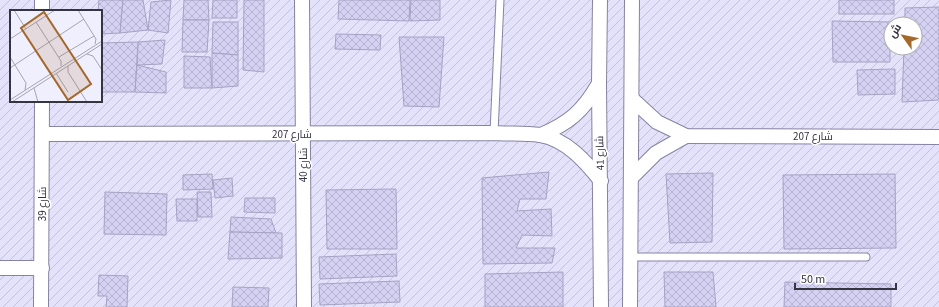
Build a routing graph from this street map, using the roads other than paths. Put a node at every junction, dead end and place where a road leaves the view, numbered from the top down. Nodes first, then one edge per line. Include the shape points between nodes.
1 (302, 0) edge
2 (500, 0) edge
3 (600, 0) edge
4 (632, 0) edge
5 (599, 84) junction
6 (632, 99) junction
7 (42, 102) edge
8 (494, 133) junction
9 (42, 134) junction
10 (303, 134) junction
11 (541, 135) junction
12 (686, 136) junction
13 (939, 137) edge
14 (631, 178) junction
15 (601, 181) junction
16 (630, 257) junction
17 (866, 257) dead end
18 (0, 268) edge
19 (42, 268) junction
20 (41, 307) edge
21 (304, 307) edge
22 (601, 307) edge
23 (630, 307) edge

1 - 10 street, شارع 40
2 - 8 lane
3 - 5 street, شارع 41
4 - 6 street
5 - 11 street, شارع 207 via 589,102 576,116 560,127
5 - 15 street, شارع 41
6 - 12 street, شارع 207 via 657,122
6 - 14 street
7 - 9 street, شارع 39
8 - 10 street, شارع 207
8 - 11 street, شارع 207
9 - 10 street, شارع 207
9 - 19 street, شارع 39
10 - 21 street, شارع 40
11 - 15 street, شارع 207 via 559,142 574,152
12 - 13 street, شارع 207
12 - 14 street, شارع 207 via 656,153
14 - 16 street
15 - 22 street, شارع 41
16 - 17 lane
16 - 23 street
18 - 19 street
19 - 20 street, شارع 39

